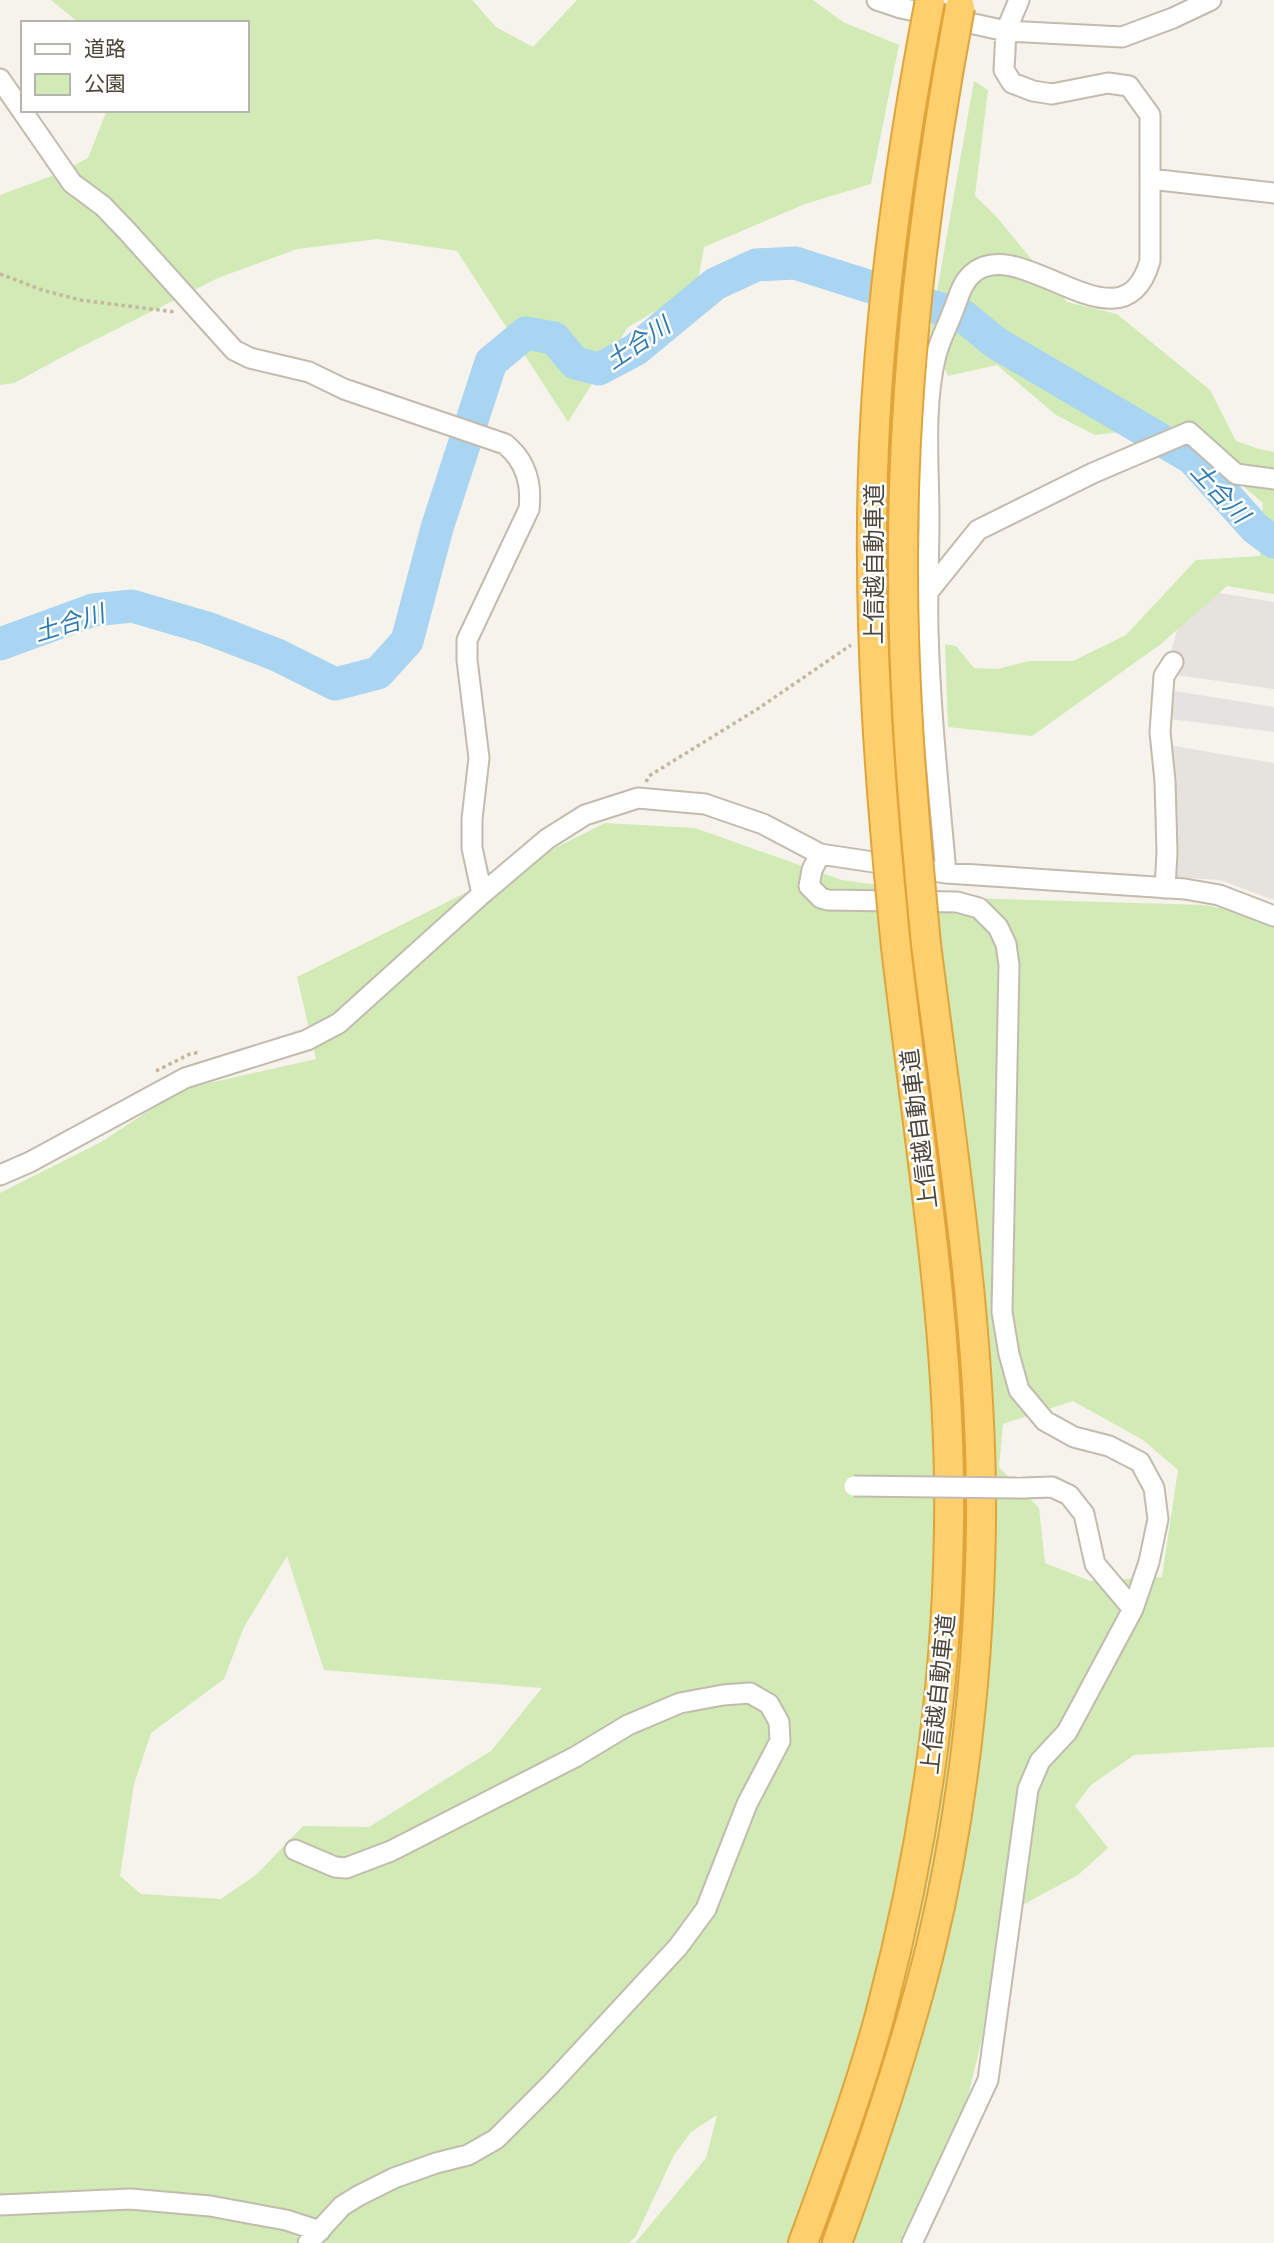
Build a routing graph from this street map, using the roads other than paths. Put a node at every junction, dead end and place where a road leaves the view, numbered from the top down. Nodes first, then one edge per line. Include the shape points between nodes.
1 (877, 0) edge
2 (930, 0) edge
3 (1019, 0) edge
4 (1211, 0) edge
5 (961, 4) edge
6 (1006, 31) junction
7 (0, 79) edge
8 (21, 109) edge
9 (23, 112) edge
10 (1150, 179) junction
11 (1274, 192) edge
12 (1274, 479) edge
13 (928, 593) junction
14 (1172, 662) dead end
15 (820, 854) junction
16 (946, 873) junction
17 (1165, 888) junction
18 (482, 894) junction
19 (1274, 916) edge
20 (0, 1175) edge
21 (854, 1486) dead end
22 (1133, 1609) junction
23 (295, 1850) dead end
24 (0, 2205) edge
25 (314, 2237) edge
26 (803, 2243) edge
27 (837, 2243) edge
28 (912, 2243) edge

1 - 6 street
2 - 26 highway, 上信越自動車道, bridge via 895,208 879,366 872,568 884,825 943,1355 949,1525 946,1614 917,1857 880,2013
3 - 6 street
4 - 6 street via 1122,37
5 - 27 highway, 上信越自動車道, bridge via 919,263 909,379 902,569 909,751 926,944 974,1353 979,1604 962,1778 931,1945 887,2102
6 - 10 street via 1003,70 1012,83 1052,94 1108,83 1129,86 1150,114
7 - 8 street
9 - 18 street via 72,183 111,214 234,350 309,372 505,444 526,468 529,509 467,640 479,758 472,848
10 - 11 street
10 - 13 street via 1150,261 1147,274 1133,291 1115,300 1010,266 990,264 963,282 936,353 930,395
12 - 13 street via 1236,474 1189,432 978,530
13 - 16 street
14 - 17 street via 1164,676 1160,732
15 - 16 street
15 - 18 street via 763,824 705,804 638,797 585,815 547,839
15 - 22 street via 809,886 821,898 957,902 979,908 998,927 1006,944 1002,1312 1009,1354 1019,1390 1045,1421 1140,1462 1154,1488 1158,1519
16 - 17 street
17 - 19 street via 1219,895
18 - 20 street via 339,1023 307,1041 185,1078
21 - 22 street, bridge via 1052,1488 1069,1495 1084,1514 1095,1564
22 - 28 street via 1067,1732 1040,1761 1028,1789 988,2080
23 - 25 street via 346,1868 391,1851 628,1725 680,1703 750,1693 769,1704 779,1722 780,1741 747,1804 706,1909 678,1947 496,2138 468,2155 436,2162 358,2196 342,2206
24 - 25 street via 130,2199 210,2206 286,2220

